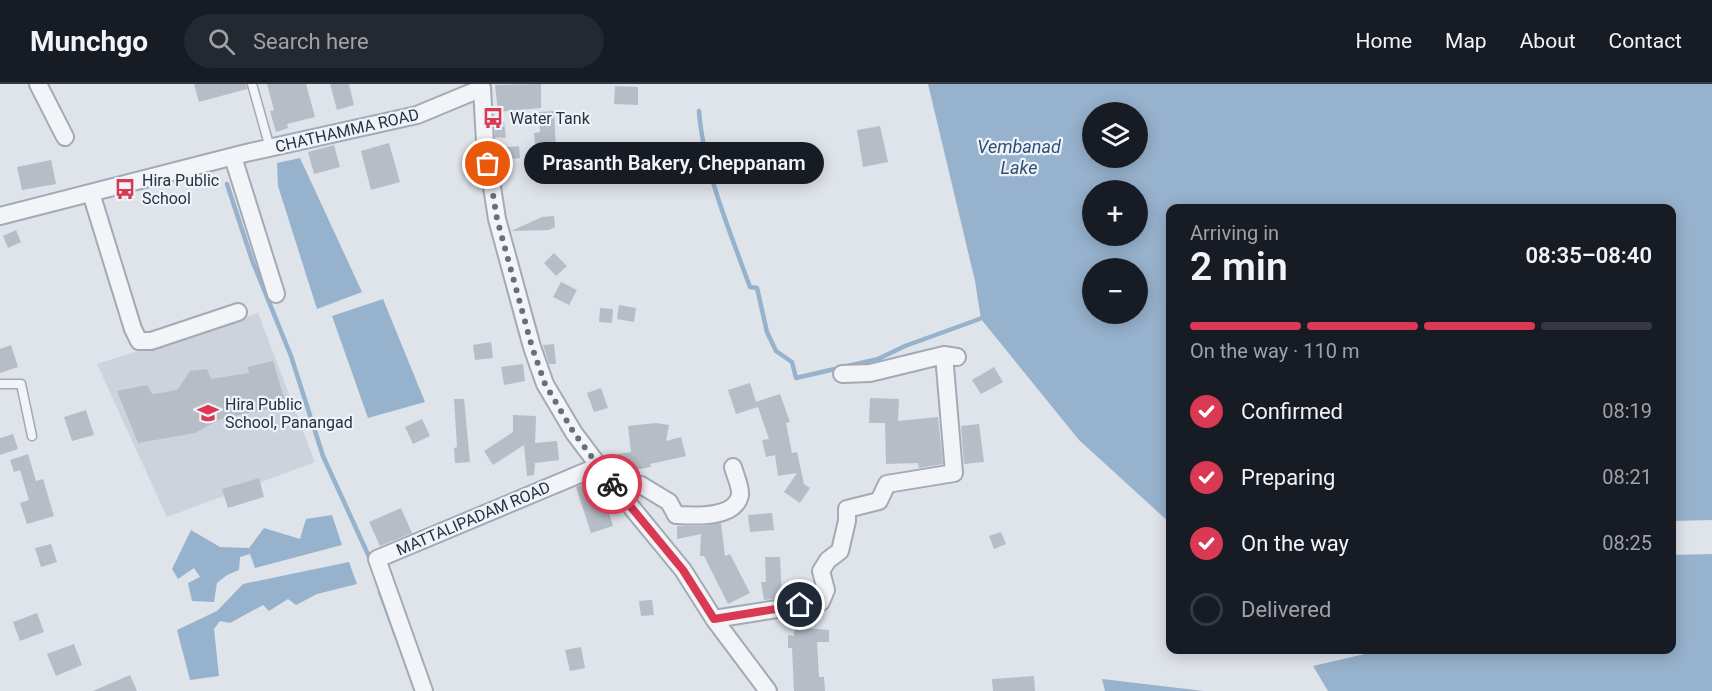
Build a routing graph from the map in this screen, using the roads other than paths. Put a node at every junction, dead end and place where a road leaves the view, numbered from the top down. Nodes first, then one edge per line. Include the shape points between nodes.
1 (38, 84) edge
2 (252, 84) edge
3 (481, 86) edge
4 (65, 137) dead end
5 (270, 148) junction
6 (233, 157) junction
7 (91, 193) junction
8 (0, 216) edge
9 (276, 294) dead end
10 (238, 312) dead end
11 (842, 374) dead end
12 (0, 384) edge
13 (32, 436) dead end
14 (598, 466) junction
15 (733, 467) dead end
16 (614, 486) junction
17 (714, 619) junction
18 (424, 691) edge
19 (768, 691) edge

1 - 4 street
2 - 5 lane
3 - 5 street, CHATHAMMA ROAD via 417,115
3 - 14 street, CHATHAMMA ROAD via 497,219 532,347 545,384
5 - 6 street, CHATHAMMA ROAD
6 - 7 street, CHATHAMMA ROAD
6 - 9 street
7 - 8 street, CHATHAMMA ROAD
7 - 10 street via 139,341 151,341
11 - 17 street via 870,373 951,356 954,473 886,484 879,501 847,509 840,551 821,571 826,590 821,602
12 - 13 lane via 21,384
14 - 16 street, CHATHAMMA ROAD
14 - 18 street, MATTALIPADAM ROAD via 377,559
15 - 16 street via 741,493 737,503 729,510 703,516 676,515 669,502 641,485
16 - 17 street, CHATHAMMA ROAD via 683,570
17 - 19 street, CHATHAMMA ROAD

